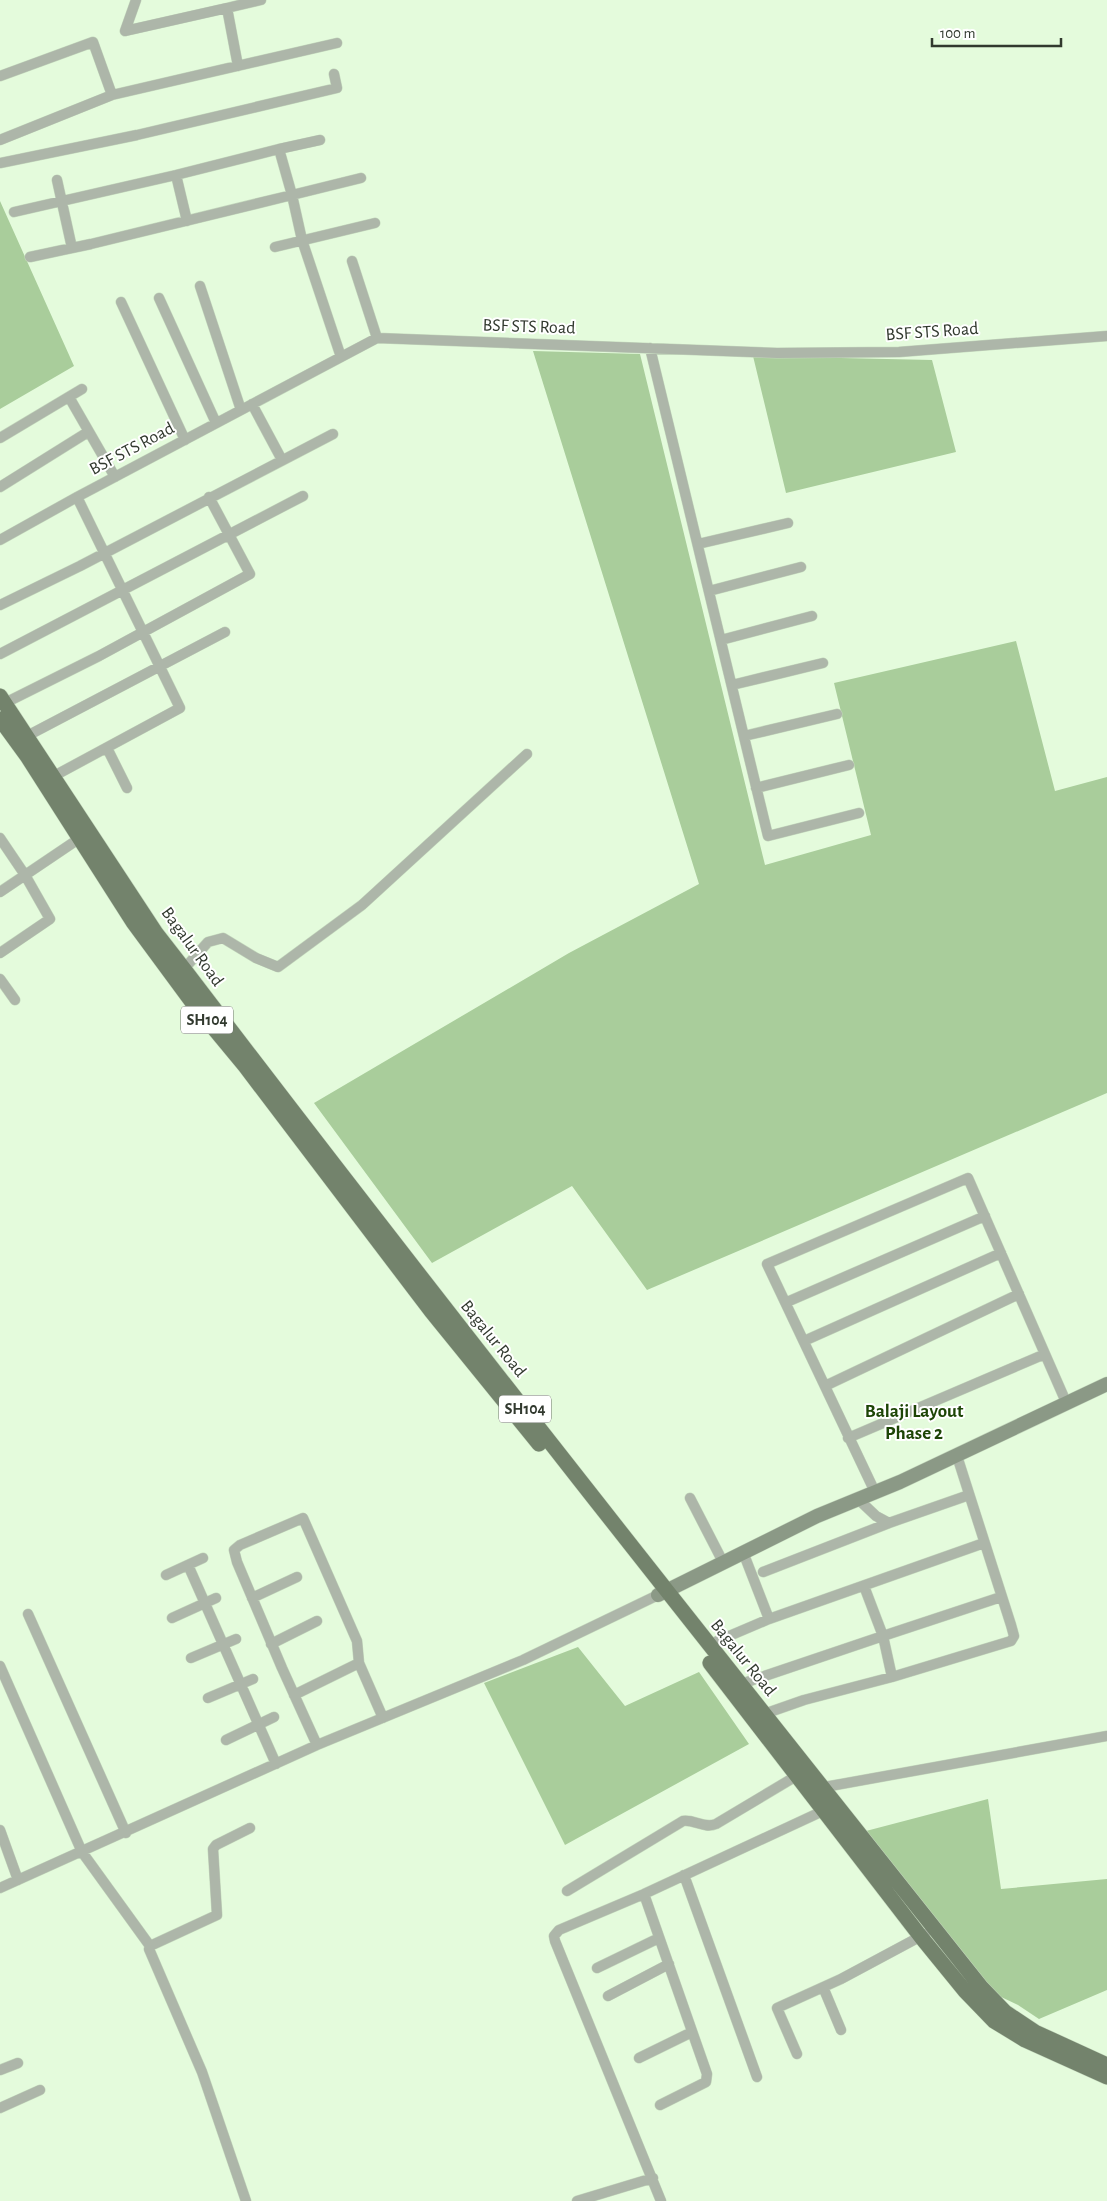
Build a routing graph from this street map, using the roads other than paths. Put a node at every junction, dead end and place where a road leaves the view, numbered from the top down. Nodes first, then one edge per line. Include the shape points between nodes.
1 (136, 0) edge
2 (261, 0) edge
3 (228, 8) junction
4 (337, 43) dead end
5 (238, 66) junction
6 (334, 74) dead end
7 (0, 76) edge
8 (112, 94) junction
9 (0, 140) edge
10 (320, 140) dead end
11 (279, 149) junction
12 (0, 163) edge
13 (176, 175) junction
14 (361, 178) dead end
15 (57, 180) dead end
16 (292, 195) junction
17 (62, 201) junction
18 (14, 212) dead end
19 (187, 221) junction
20 (375, 223) dead end
21 (302, 240) junction
22 (275, 247) dead end
23 (72, 248) junction
24 (30, 257) dead end
25 (352, 261) dead end
26 (200, 286) dead end
27 (159, 298) dead end
28 (121, 302) dead end
29 (1107, 336) edge
30 (378, 338) junction
31 (650, 348) junction
32 (341, 357) junction
33 (82, 389) dead end
34 (69, 397) junction
35 (252, 404) junction
36 (241, 410) junction
37 (216, 423) junction
38 (88, 432) junction
39 (333, 434) dead end
40 (0, 438) edge
41 (185, 440) junction
42 (282, 460) junction
43 (115, 477) junction
44 (0, 487) edge
45 (303, 496) dead end
46 (77, 497) junction
47 (209, 497) junction
48 (788, 524) dead end
49 (230, 535) junction
50 (0, 540) edge
51 (698, 544) junction
52 (104, 553) junction
53 (801, 567) dead end
54 (123, 591) junction
55 (709, 591) junction
56 (0, 605) edge
57 (812, 616) dead end
58 (143, 632) junction
59 (225, 632) dead end
60 (721, 640) junction
61 (0, 654) edge
62 (823, 663) dead end
63 (159, 666) junction
64 (732, 685) junction
65 (2, 699) edge
66 (837, 714) dead end
67 (0, 718) edge
68 (26, 736) junction
69 (744, 736) junction
70 (107, 748) junction
71 (527, 754) dead end
72 (849, 765) dead end
73 (54, 776) junction
74 (127, 788) dead end
75 (756, 788) junction
76 (859, 813) dead end
77 (0, 838) edge
78 (80, 838) junction
79 (25, 875) junction
80 (0, 892) edge
81 (0, 953) edge
82 (184, 969) junction
83 (0, 979) edge
84 (14, 1000) dead end
85 (985, 1216) junction
86 (1001, 1253) junction
87 (1019, 1294) junction
88 (787, 1302) junction
89 (436, 1308) junction
90 (804, 1340) junction
91 (1044, 1354) junction
92 (1107, 1384) edge
93 (825, 1386) junction
94 (1066, 1402) junction
95 (848, 1438) junction
96 (957, 1456) junction
97 (875, 1492) junction
98 (969, 1495) junction
99 (690, 1498) dead end
100 (858, 1499) junction
101 (889, 1523) junction
102 (984, 1543) junction
103 (743, 1552) junction
104 (202, 1558) dead end
105 (723, 1562) junction
106 (188, 1565) junction
107 (764, 1572) dead end
108 (166, 1574) dead end
109 (297, 1577) dead end
110 (864, 1586) junction
111 (662, 1593) junction
112 (1001, 1597) junction
113 (216, 1598) dead end
114 (252, 1598) junction
115 (205, 1602) junction
116 (28, 1614) dead end
117 (172, 1618) dead end
118 (769, 1619) junction
119 (317, 1621) dead end
120 (883, 1636) junction
121 (236, 1639) dead end
122 (223, 1644) junction
123 (271, 1644) junction
124 (708, 1645) junction
125 (191, 1658) dead end
126 (359, 1663) junction
127 (0, 1666) edge
128 (892, 1677) junction
129 (253, 1679) dead end
130 (241, 1684) junction
131 (741, 1684) junction
132 (294, 1694) junction
133 (208, 1698) dead end
134 (764, 1714) junction
135 (274, 1717) dead end
136 (383, 1718) junction
137 (259, 1724) junction
138 (1107, 1736) edge
139 (226, 1740) dead end
140 (318, 1746) junction
141 (276, 1764) junction
142 (798, 1775) junction
143 (816, 1789) junction
144 (825, 1810) junction
145 (250, 1828) dead end
146 (0, 1830) edge
147 (126, 1833) junction
148 (82, 1852) junction
149 (684, 1875) junction
150 (18, 1880) junction
151 (0, 1888) edge
152 (567, 1891) dead end
153 (644, 1894) junction
154 (935, 1929) junction
155 (921, 1936) junction
156 (659, 1938) junction
157 (150, 1946) junction
158 (668, 1964) junction
159 (597, 1968) dead end
160 (824, 1987) junction
161 (608, 1996) dead end
162 (841, 2030) dead end
163 (692, 2032) junction
164 (797, 2054) dead end
165 (639, 2058) dead end
166 (18, 2063) dead end
167 (1107, 2065) edge
168 (0, 2070) edge
169 (757, 2077) dead end
170 (1107, 2077) edge
171 (40, 2090) dead end
172 (660, 2105) dead end
173 (0, 2108) edge
174 (654, 2178) junction
175 (246, 2201) edge
176 (577, 2201) edge
177 (662, 2201) edge

1 - 3 street via 125,31
2 - 3 street
3 - 5 street
4 - 5 street
5 - 8 street
6 - 12 street via 337,88 137,136
7 - 8 street via 93,42
8 - 9 street
10 - 11 street
11 - 13 street
11 - 16 street
13 - 17 street
13 - 19 street
14 - 16 street
15 - 17 street
16 - 19 street
16 - 21 street
17 - 18 street
17 - 23 street
19 - 23 street
20 - 21 street
21 - 22 street
21 - 32 street
23 - 24 street
25 - 30 street
26 - 36 street
27 - 37 street
28 - 41 street
29 - 31 street, BSF STS Road via 898,352 777,353
30 - 31 street, BSF STS Road
30 - 32 street, BSF STS Road
31 - 51 street
32 - 35 street, BSF STS Road
33 - 34 street
34 - 38 street
34 - 40 street
35 - 36 street, BSF STS Road
35 - 42 street
36 - 37 street, BSF STS Road
37 - 41 street, BSF STS Road
38 - 43 street
38 - 44 street
39 - 42 street
41 - 43 street, BSF STS Road
42 - 47 street
43 - 46 street, BSF STS Road
45 - 49 street
46 - 50 street, BSF STS Road
46 - 52 street
47 - 49 street
47 - 52 street
48 - 51 street
49 - 54 street
49 - 58 street via 250,574
51 - 55 street
52 - 54 street
52 - 56 street
53 - 55 street
54 - 58 street
54 - 61 street
55 - 60 street
57 - 60 street
58 - 63 street
58 - 65 street
59 - 63 street
60 - 64 street
62 - 64 street
63 - 68 street
63 - 70 street via 180,708
64 - 69 street
65 - 68 main road, Bagalur Road / SH104
66 - 69 street
67 - 78 main road, Bagalur Road / SH104
68 - 73 main road, Bagalur Road / SH104
69 - 75 street
70 - 73 street
70 - 74 street
71 - 82 street via 362,905 278,967 223,938 208,942
72 - 75 street
73 - 82 main road, Bagalur Road / SH104 via 156,933
75 - 76 street via 768,836
77 - 79 street
78 - 79 street
78 - 89 main road, Bagalur Road / SH104 via 133,922 192,1002
79 - 80 street
79 - 81 street via 50,919
82 - 89 main road, Bagalur Road / SH104
83 - 84 street
85 - 86 street
85 - 88 street
85 - 88 street via 968,1178 767,1264
86 - 87 street
86 - 90 street
87 - 91 street
87 - 93 street
88 - 90 street
89 - 111 main road, Bagalur Road / SH104
90 - 93 street
91 - 94 street
91 - 95 street
92 - 94 street
93 - 95 street
94 - 96 street
95 - 97 street
96 - 97 street
96 - 98 street
97 - 100 street
98 - 101 street
98 - 102 street
99 - 105 street
100 - 101 street
100 - 103 street
101 - 107 street
102 - 110 street
102 - 112 street
103 - 105 street
103 - 118 street
104 - 106 street
105 - 111 street
106 - 108 street
106 - 115 street
109 - 114 street
110 - 118 street
110 - 120 street
111 - 124 main road, Bagalur Road / SH104
111 - 136 street via 523,1660
111 - 142 main road, Bagalur Road / SH104
112 - 120 street
112 - 128 street via 1014,1636 1011,1641
113 - 115 street
114 - 123 street
114 - 126 street via 234,1550 303,1518 357,1641
115 - 117 street
115 - 122 street
116 - 147 street
118 - 124 street
119 - 123 street
120 - 128 street
120 - 131 street
121 - 122 street
122 - 125 street
122 - 130 street
123 - 132 street
124 - 131 main road, Bagalur Road / SH104
126 - 132 street
126 - 136 street
127 - 148 street
128 - 134 street
129 - 130 street
130 - 133 street
130 - 137 street
131 - 134 main road, Bagalur Road / SH104
132 - 140 street
134 - 143 main road, Bagalur Road / SH104
135 - 137 street
136 - 140 street
137 - 139 street
137 - 141 street
138 - 143 street
140 - 141 street
141 - 147 street
142 - 143 main road, Bagalur Road / SH104
142 - 152 street via 716,1824 710,1826 683,1821
143 - 144 main road, Bagalur Road / SH104
143 - 154 main road, Bagalur Road / SH104
144 - 149 street
144 - 155 main road, Bagalur Road / SH104
145 - 157 street via 213,1849 217,1915
146 - 150 street
147 - 148 street
148 - 150 street
148 - 157 street
149 - 153 street
149 - 169 street
150 - 151 street
153 - 156 street
153 - 174 street via 559,1930 554,1936
154 - 155 street
154 - 167 main road, Bagalur Road / SH104 via 1005,2012 1035,2032
155 - 160 street
155 - 170 main road, Bagalur Road / SH104 via 994,2021 1025,2040
156 - 158 street
156 - 159 street
157 - 175 street via 202,2072
158 - 161 street
158 - 163 street
160 - 162 street
160 - 164 street via 777,2008
163 - 165 street
163 - 172 street via 707,2074 706,2082
166 - 168 street
171 - 173 street
174 - 176 street
174 - 177 street

